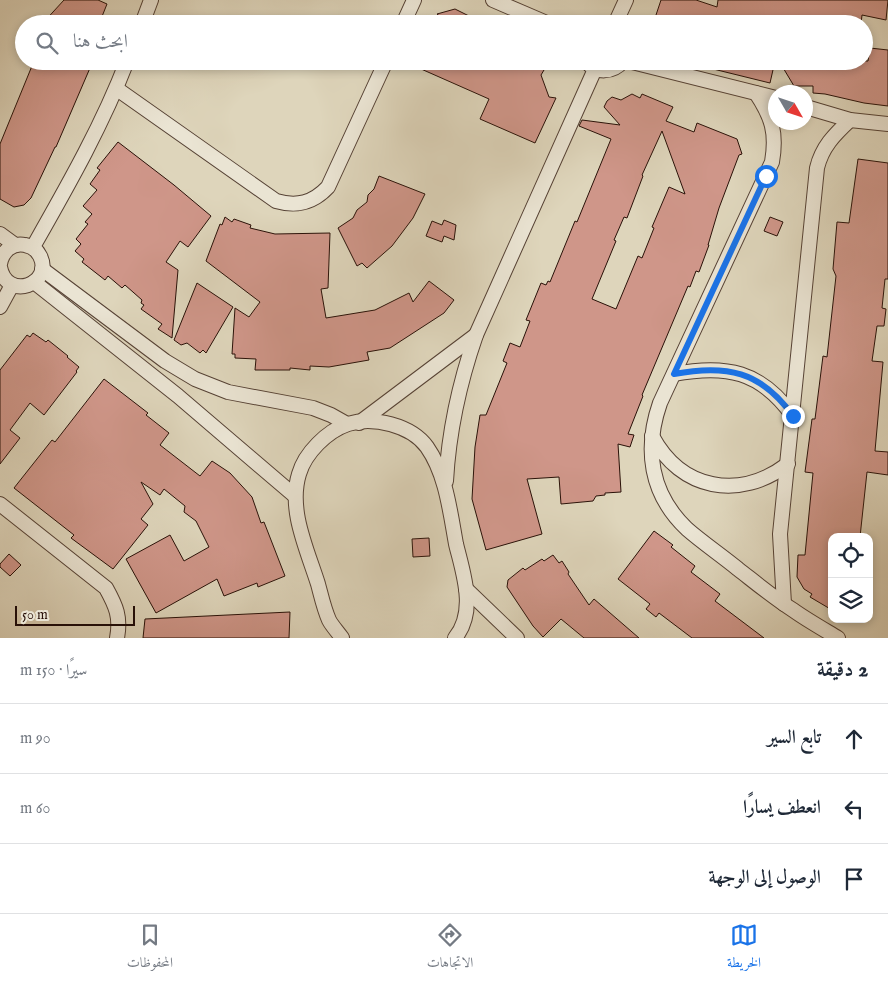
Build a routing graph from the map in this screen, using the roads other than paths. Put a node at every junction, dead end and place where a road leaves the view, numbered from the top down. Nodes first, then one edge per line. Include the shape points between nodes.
1 (151, 0) edge
2 (414, 0) edge
3 (493, 0) edge
4 (626, 0) edge
5 (145, 15) edge
6 (407, 15) edge
7 (528, 15) edge
8 (619, 15) edge
9 (123, 70) edge
10 (382, 70) edge
11 (588, 70) edge
12 (664, 70) edge
13 (116, 89) junction
14 (756, 93) junction
15 (768, 96) edge
16 (813, 109) edge
17 (850, 120) junction
18 (888, 124) edge
19 (0, 234) edge
20 (15, 245) junction
21 (33, 247) junction
22 (0, 263) edge
23 (42, 269) junction
24 (34, 282) junction
25 (12, 285) junction
26 (0, 307) edge
27 (476, 335) junction
28 (674, 374) junction
29 (793, 416) junction
30 (353, 423) junction
31 (651, 435) junction
32 (788, 464) junction
33 (445, 490) junction
34 (295, 496) junction
35 (0, 504) edge
36 (466, 589) junction
37 (784, 604) junction
38 (329, 619) junction
39 (117, 638) edge
40 (328, 638) edge
41 (342, 638) edge
42 (455, 638) edge
43 (517, 638) edge
44 (838, 638) edge

1 - 5 street
2 - 6 street
3 - 7 street
4 - 8 street
9 - 13 street
10 - 13 street via 328,187 320,196 299,205 276,201
11 - 27 street
12 - 14 street
13 - 21 street
14 - 15 street
14 - 28 street via 774,132 772,162
16 - 17 street
17 - 18 street
17 - 29 street via 828,141 817,168
19 - 20 street
20 - 21 street
20 - 22 street via 6,251
21 - 23 street via 41,257
22 - 25 street via 4,277
23 - 24 street
23 - 30 street via 165,361 195,379 228,392 313,408
24 - 25 street via 20,287
24 - 34 street via 178,396
25 - 26 street
27 - 30 street
27 - 33 street via 453,411
28 - 29 street via 704,369 743,375 767,387
28 - 31 street via 654,418
29 - 32 street
30 - 33 street via 393,424 414,434 426,445 436,462
30 - 34 street via 327,436 310,452 299,473
31 - 32 street via 676,467 693,478 712,484 752,483 771,476
31 - 37 street via 656,480 678,519
32 - 37 street via 780,534
33 - 36 street
34 - 38 street via 298,519
35 - 39 street via 106,588 116,606
36 - 42 street via 465,617
36 - 43 street
37 - 44 street
38 - 40 street
38 - 41 street

